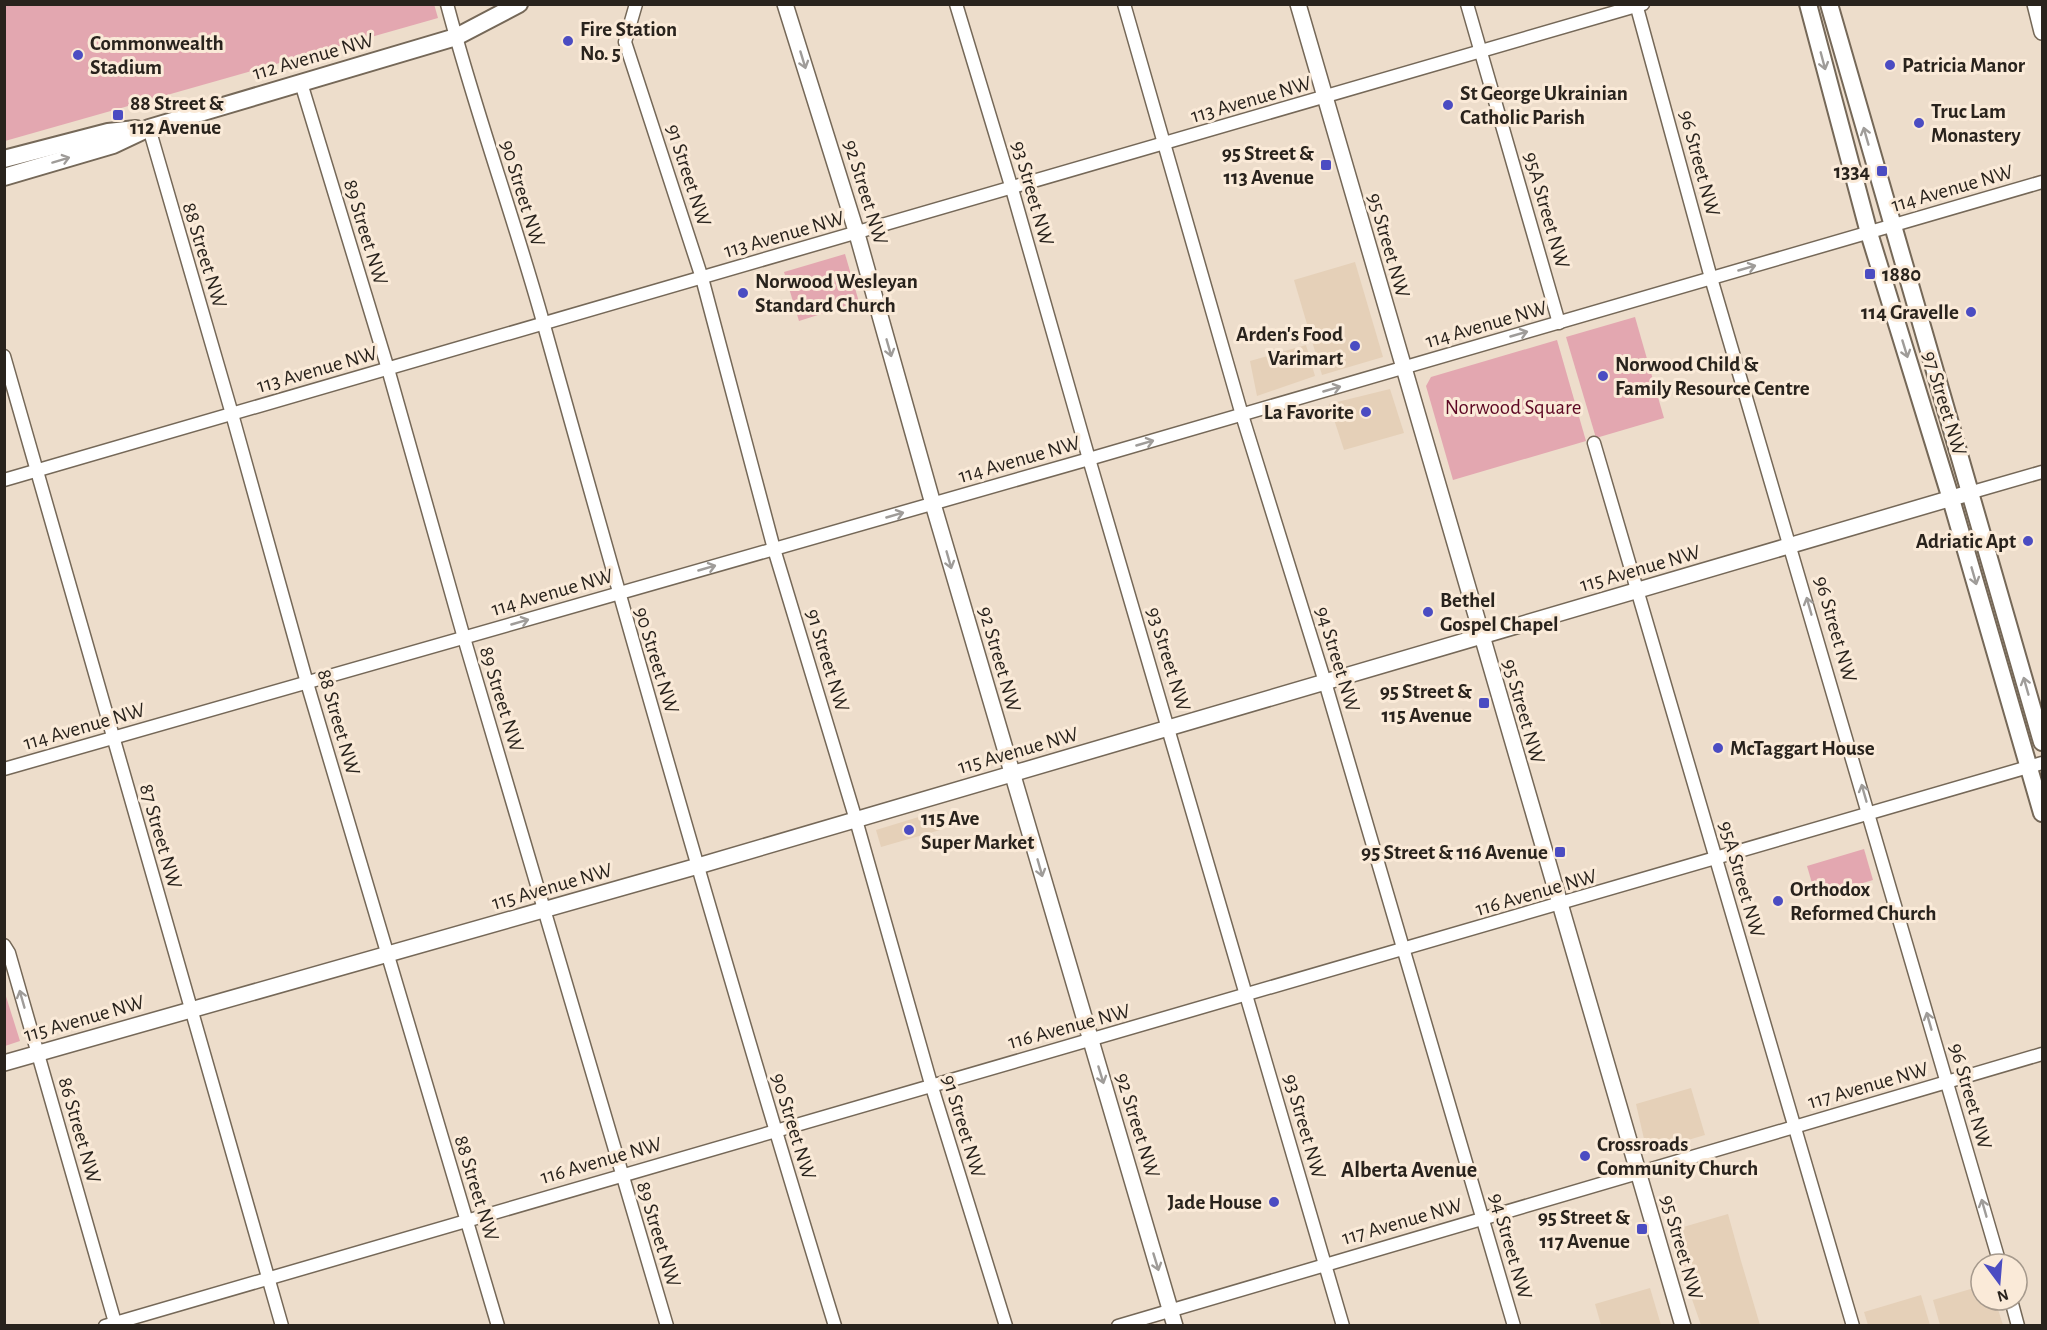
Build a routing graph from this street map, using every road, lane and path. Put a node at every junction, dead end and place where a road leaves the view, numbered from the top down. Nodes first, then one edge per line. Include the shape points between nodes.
1 (447, 4) edge
2 (519, 4) edge
3 (636, 4) edge
4 (785, 4) edge
5 (956, 4) edge
6 (1124, 4) edge
7 (1298, 4) edge
8 (1467, 4) edge
9 (1808, 4) edge
10 (1829, 4) edge
11 (2035, 4) edge
12 (1639, 5) edge
13 (2043, 32) edge
14 (456, 37) junction
15 (1481, 51) junction
16 (301, 83) junction
17 (1326, 97) junction
18 (148, 128) junction
19 (1166, 144) junction
20 (4, 159) edge
21 (4, 177) edge
22 (2043, 182) edge
23 (1012, 189) junction
24 (1892, 226) junction
25 (1869, 233) junction
26 (857, 234) junction
27 (702, 278) junction
28 (1711, 278) junction
29 (1559, 322) junction
30 (544, 324) junction
31 (4, 357) edge
32 (1402, 368) junction
33 (388, 369) junction
34 (232, 414) junction
35 (1242, 415) junction
36 (1594, 443) dead end
37 (1089, 459) junction
38 (39, 470) junction
39 (2043, 472) edge
40 (4, 480) edge
41 (1970, 493) junction
42 (1951, 498) junction
43 (933, 504) junction
44 (1791, 545) junction
45 (774, 549) junction
46 (1637, 591) junction
47 (617, 594) junction
48 (1481, 637) junction
49 (464, 638) junction
50 (1325, 682) junction
51 (307, 683) junction
52 (1169, 728) junction
53 (113, 738) junction
54 (2043, 742) edge
55 (2036, 765) edge
56 (4, 769) edge
57 (1012, 774) junction
58 (2043, 813) edge
59 (1870, 814) junction
60 (856, 820) junction
61 (1716, 860) junction
62 (698, 866) junction
63 (1560, 905) junction
64 (545, 910) junction
65 (4, 945) edge
66 (1404, 950) junction
67 (388, 954) junction
68 (1247, 996) junction
69 (191, 1009) junction
70 (1091, 1041) junction
71 (37, 1053) junction
72 (2043, 1054) edge
73 (4, 1063) edge
74 (1947, 1082) junction
75 (931, 1084) junction
76 (1794, 1127) junction
77 (774, 1130) junction
78 (1638, 1173) junction
79 (621, 1174) junction
80 (1482, 1218) junction
81 (466, 1219) junction
82 (1997, 1252) edge
83 (1325, 1264) junction
84 (267, 1277) junction
85 (1173, 1318) edge
86 (112, 1325) edge
87 (282, 1326) edge
88 (498, 1326) edge
89 (667, 1326) edge
90 (835, 1326) edge
91 (1006, 1326) edge
92 (1118, 1326) edge
93 (1343, 1326) edge
94 (1514, 1326) edge
95 (1683, 1326) edge
96 (1853, 1326) edge

1 - 14 street, 90 Street NW
2 - 14 main road, 112 Avenue NW
3 - 27 street, 91 Street NW via 626,42
4 -> 26 street, 92 Street NW
5 - 23 street, 93 Street NW
6 - 19 street, 94 Street NW
7 - 17 street, 95 Street NW
8 - 15 street, 95A Street NW
9 -> 25 main road, 97 Street NW
24 -> 10 main road, 97 Street NW
11 - 13 street
12 - 15 street, 113 Avenue NW
12 - 28 street, 96 Street NW
14 - 16 main road, 112 Avenue NW
14 - 30 street, 90 Street NW
15 - 17 street, 113 Avenue NW
15 - 29 street, 95A Street NW
16 - 18 main road, 112 Avenue NW
16 - 33 street, 89 Street NW
17 - 19 street, 113 Avenue NW
17 - 32 street, 95 Street NW
18 - 20 main road, 112 Avenue NW via 108,132
21 -> 18 main road, 112 Avenue NW via 113,145
18 - 34 street, 88 Street NW
19 - 23 street, 113 Avenue NW
19 - 35 street, 94 Street NW
22 - 24 street, 114 Avenue NW
23 - 26 street, 113 Avenue NW
23 - 37 street, 93 Street NW
24 - 25 street, 114 Avenue NW
24 - 41 main road, 97 Street NW
28 -> 25 street, 114 Avenue NW
25 -> 42 main road, 97 Street NW
26 - 27 street, 113 Avenue NW
26 -> 43 street, 92 Street NW
27 - 30 street, 113 Avenue NW
27 - 45 street, 91 Street NW
28 - 29 street, 114 Avenue NW
28 - 44 street, 96 Street NW
32 -> 29 street, 114 Avenue NW
30 - 33 street, 113 Avenue NW
30 - 47 street, 90 Street NW
31 - 38 street, 87 Street NW
35 -> 32 street, 114 Avenue NW
32 - 48 street, 95 Street NW
33 - 34 street, 113 Avenue NW
33 - 49 street, 89 Street NW
34 - 38 street, 113 Avenue NW
34 - 51 street, 88 Street NW
37 -> 35 street, 114 Avenue NW
35 - 50 street, 94 Street NW
36 - 46 street, 95A Street NW
37 - 43 street, 114 Avenue NW
37 - 52 street, 93 Street NW
38 - 40 street, 113 Avenue NW
38 - 53 street, 87 Street NW
39 - 41 street, 115 Avenue NW
41 - 42 street, 115 Avenue NW
54 -> 41 main road, 97 Street NW
42 - 44 street, 115 Avenue NW
42 -> 55 main road, 97 Street NW
45 -> 43 street, 114 Avenue NW
43 -> 57 street, 92 Street NW
44 - 46 street, 115 Avenue NW
59 -> 44 street, 96 Street NW
47 -> 45 street, 114 Avenue NW
45 - 60 street, 91 Street NW
46 - 48 street, 115 Avenue NW
46 - 61 street, 95A Street NW
49 -> 47 street, 114 Avenue NW
47 - 62 street, 90 Street NW
48 - 50 street, 115 Avenue NW
48 - 63 street, 95 Street NW
49 - 51 street, 114 Avenue NW
49 - 64 street, 89 Street NW
50 - 52 street, 115 Avenue NW
50 - 66 street, 94 Street NW
51 - 53 street, 114 Avenue NW
51 - 67 street, 88 Street NW
52 - 57 street, 115 Avenue NW
52 - 68 street, 93 Street NW
53 - 56 street, 114 Avenue NW
53 - 69 street, 87 Street NW
55 - 58 main road, 97 Street NW
55 - 59 street, 116 Avenue NW
57 - 60 street, 115 Avenue NW
57 -> 70 street, 92 Street NW
59 - 61 street, 116 Avenue NW
74 -> 59 street, 96 Street NW
60 - 62 street, 115 Avenue NW
60 - 75 street, 91 Street NW
61 - 63 street, 116 Avenue NW
61 - 76 street, 95A Street NW
62 - 64 street, 115 Avenue NW
62 - 77 street, 90 Street NW
63 - 66 street, 116 Avenue NW
63 - 78 street, 95 Street NW
64 - 67 street, 115 Avenue NW
64 - 79 street, 89 Street NW
71 -> 65 street, 86 Street NW
66 - 68 street, 116 Avenue NW
66 - 80 street, 94 Street NW
67 - 69 street, 115 Avenue NW
67 - 81 street, 88 Street NW
68 - 70 street, 116 Avenue NW
68 - 83 street, 93 Street NW
69 - 71 street, 115 Avenue NW
69 - 84 street, 87 Street NW
70 - 75 street, 116 Avenue NW
70 -> 85 street, 92 Street NW
71 - 73 street, 115 Avenue NW
71 - 86 street, 86 Street NW
72 - 74 street, 117 Avenue NW
74 - 76 street, 117 Avenue NW
82 -> 74 street, 96 Street NW
75 - 77 street, 116 Avenue NW
75 - 91 street, 91 Street NW
76 - 78 street, 117 Avenue NW
76 - 96 street, 95A Street NW
77 - 79 street, 116 Avenue NW
77 - 90 street, 90 Street NW
78 - 80 street, 117 Avenue NW
78 - 95 street, 95 Street NW
79 - 81 street, 116 Avenue NW
79 - 89 street, 89 Street NW
80 - 83 street, 117 Avenue NW
80 - 94 street, 94 Street NW
81 - 84 street, 116 Avenue NW
81 - 88 street, 88 Street NW
83 - 85 street, 117 Avenue NW
83 - 93 street, 93 Street NW
84 - 86 street, 116 Avenue NW
84 - 87 street, 87 Street NW
85 - 92 street, 117 Avenue NW

